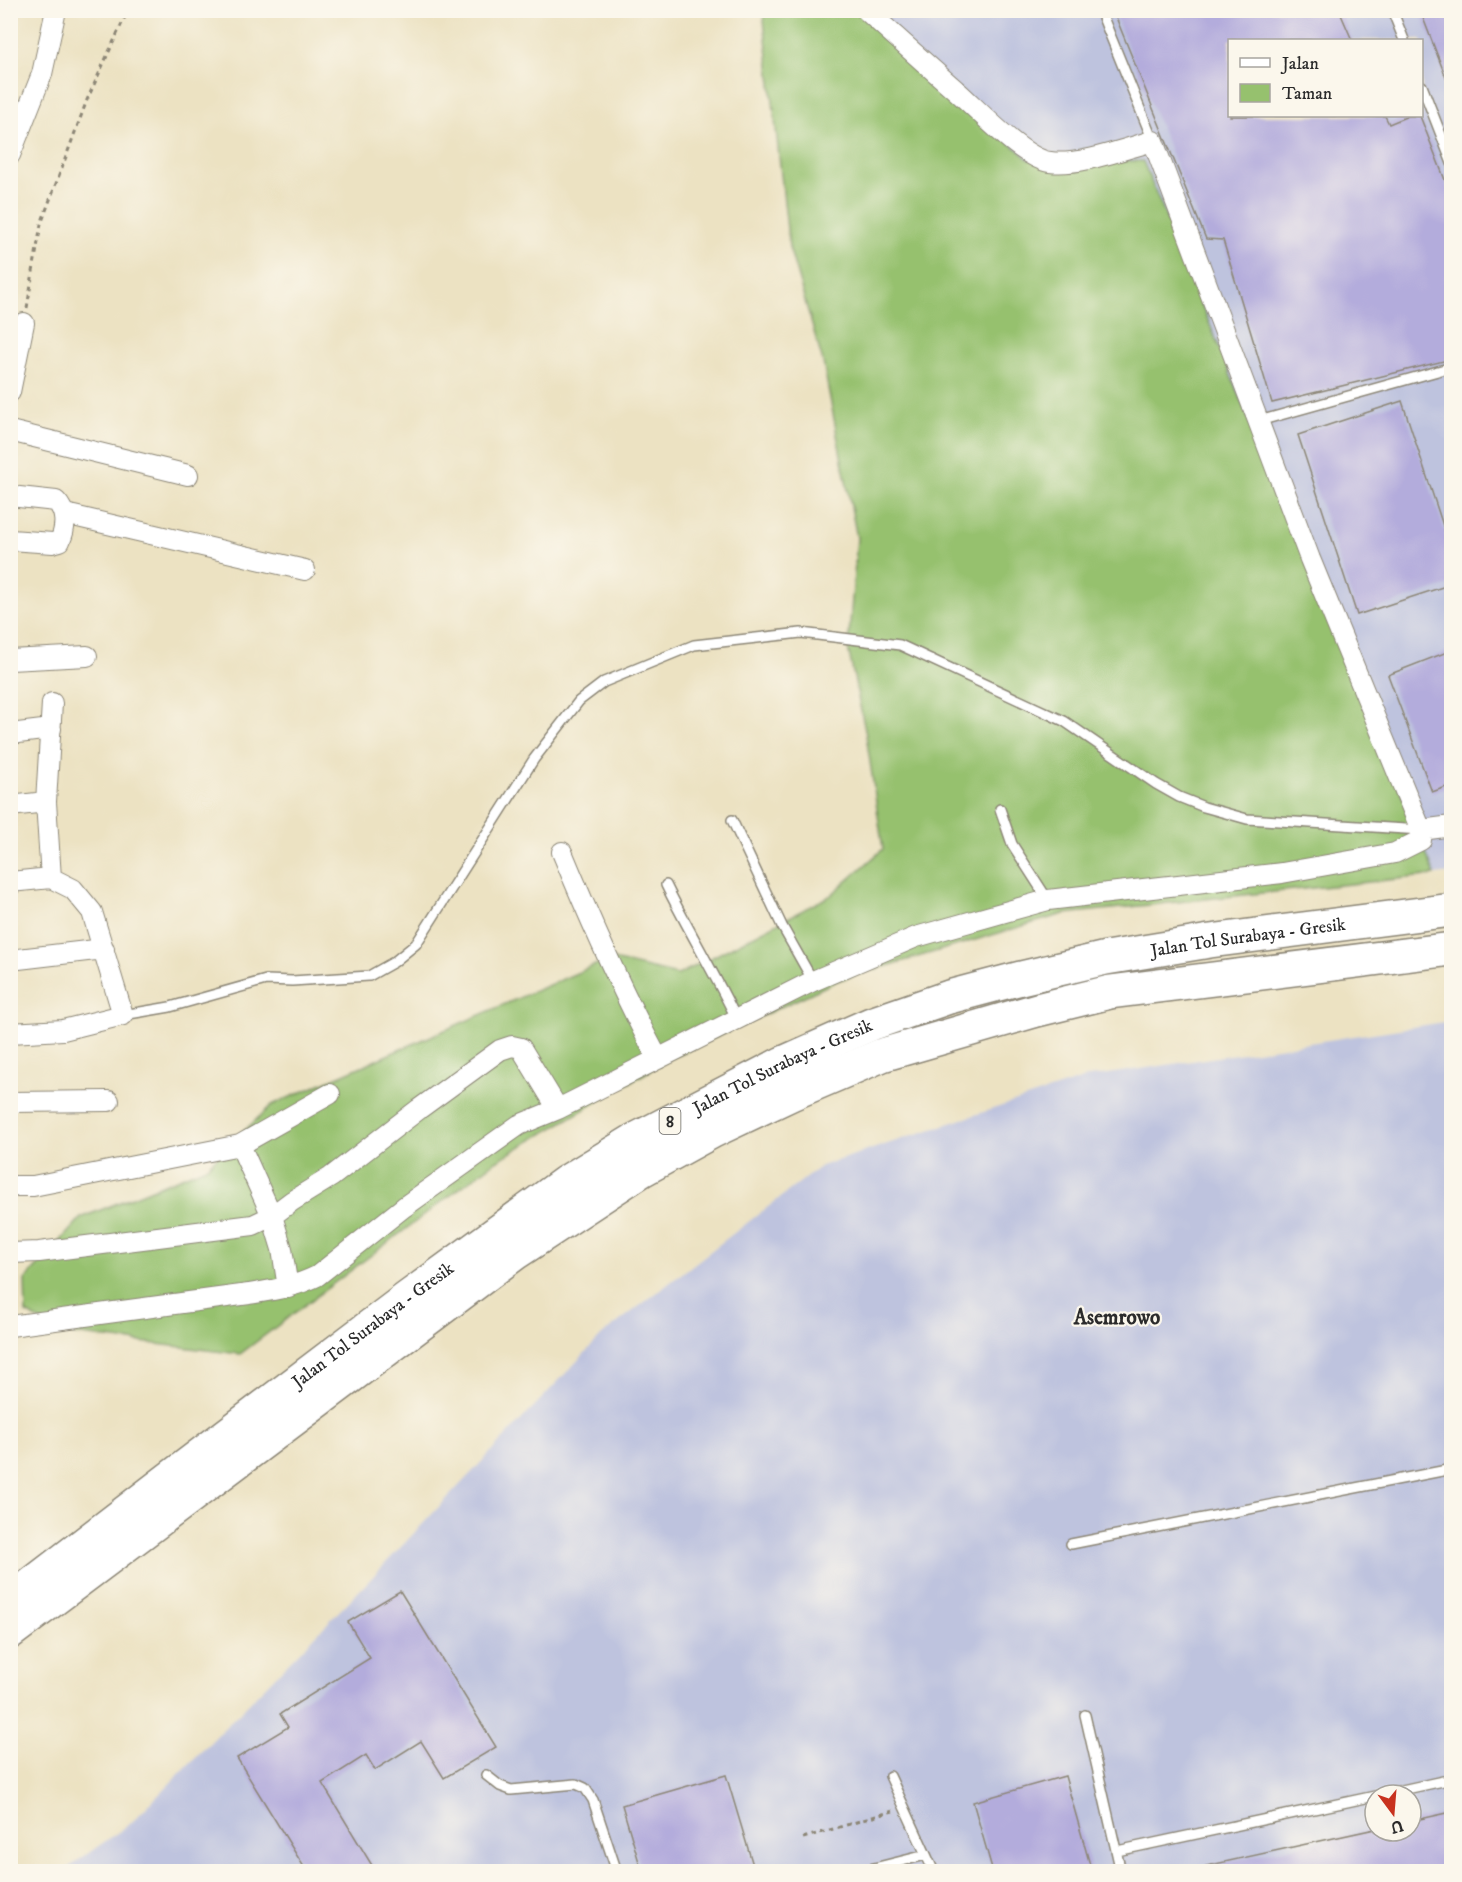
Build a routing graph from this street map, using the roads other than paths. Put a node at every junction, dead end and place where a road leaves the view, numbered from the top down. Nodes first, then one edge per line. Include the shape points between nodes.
1 (56, 10) edge
2 (866, 10) edge
3 (1100, 10) edge
4 (1392, 10) edge
5 (1404, 39) edge
6 (1423, 89) edge
7 (1153, 141) junction
8 (10, 155) edge
9 (1452, 163) edge
10 (24, 323) road end
11 (1452, 367) edge
12 (10, 392) edge
13 (1259, 421) junction
14 (10, 431) edge
15 (188, 475) dead end
16 (10, 496) edge
17 (65, 514) junction
18 (10, 540) edge
19 (305, 570) dead end
20 (87, 656) dead end
21 (10, 660) edge
22 (52, 703) dead end
23 (51, 729) junction
24 (10, 734) edge
25 (46, 802) junction
26 (10, 806) edge
27 (1000, 809) dead end
28 (732, 820) dead end
29 (1452, 826) edge
30 (1421, 830) junction
31 (562, 852) dead end
32 (51, 878) junction
33 (10, 882) edge
34 (666, 885) dead end
35 (1048, 900) junction
36 (1452, 910) edge
37 (1452, 949) edge
38 (104, 950) junction
39 (10, 960) edge
40 (813, 981) junction
41 (123, 1015) junction
42 (736, 1020) junction
43 (10, 1033) edge
44 (658, 1059) junction
45 (330, 1094) dead end
46 (109, 1101) dead end
47 (10, 1102) edge
48 (558, 1109) junction
49 (240, 1145) junction
50 (10, 1186) edge
51 (272, 1216) junction
52 (10, 1253) edge
53 (288, 1288) junction
54 (10, 1326) edge
55 (1452, 1469) edge
56 (1071, 1544) dead end
57 (10, 1601) edge
58 (10, 1632) edge
59 (1085, 1715) dead end
60 (486, 1775) dead end
61 (890, 1776) dead end
62 (1452, 1779) edge
63 (1423, 1785) edge
64 (1363, 1798) edge
65 (1117, 1851) junction
66 (926, 1855) junction
67 (866, 1870) edge
68 (617, 1872) edge
69 (934, 1872) edge
70 (1121, 1872) edge

1 - 8 street via 42,74
2 - 7 street via 1002,132 1041,161 1083,159
3 - 7 lane
4 - 5 lane
6 - 9 lane
7 - 13 street
10 - 12 street
11 - 13 lane
13 - 30 street via 1310,559
14 - 15 street
16 - 17 street via 56,501
17 - 18 street via 60,541
17 - 19 street
20 - 21 street
22 - 23 street
23 - 24 street
23 - 25 street
25 - 26 street
25 - 32 street
27 - 35 lane via 1012,844
28 - 40 lane
29 - 30 street
30 - 35 street via 1421,840 1395,853 1282,873
30 - 41 lane via 1247,819 1204,807 1156,784 1064,721 900,645 801,633 694,645 603,682 579,701 534,759 416,944 394,962 369,976 267,980 170,1007
31 - 44 street via 594,929
32 - 33 street
32 - 38 street via 73,889 92,912
34 - 42 lane
35 - 40 street via 916,938
36 - 57 highway, Jalan Tol Surabaya - Gresik / 8 via 1210,941 1085,963 949,997 871,1024 783,1063 633,1141 566,1182
37 - 58 highway, Jalan Tol Surabaya - Gresik / 8 via 1110,992 882,1055 772,1103 642,1170 513,1254
38 - 39 street
38 - 41 street
40 - 42 street
41 - 43 street via 63,1030
42 - 44 street
44 - 48 street
45 - 49 street
46 - 47 street
48 - 51 street via 521,1048 500,1050 331,1177
48 - 53 street via 519,1125 404,1207 317,1276
49 - 50 street via 33,1186
49 - 51 street
51 - 52 street via 253,1225
51 - 53 street
53 - 54 street
55 - 56 lane
59 - 65 lane
60 - 68 lane via 511,1791 576,1784 585,1788 595,1805
61 - 66 lane
62 - 63 lane
64 - 65 lane
65 - 70 lane
66 - 67 lane
66 - 69 lane

